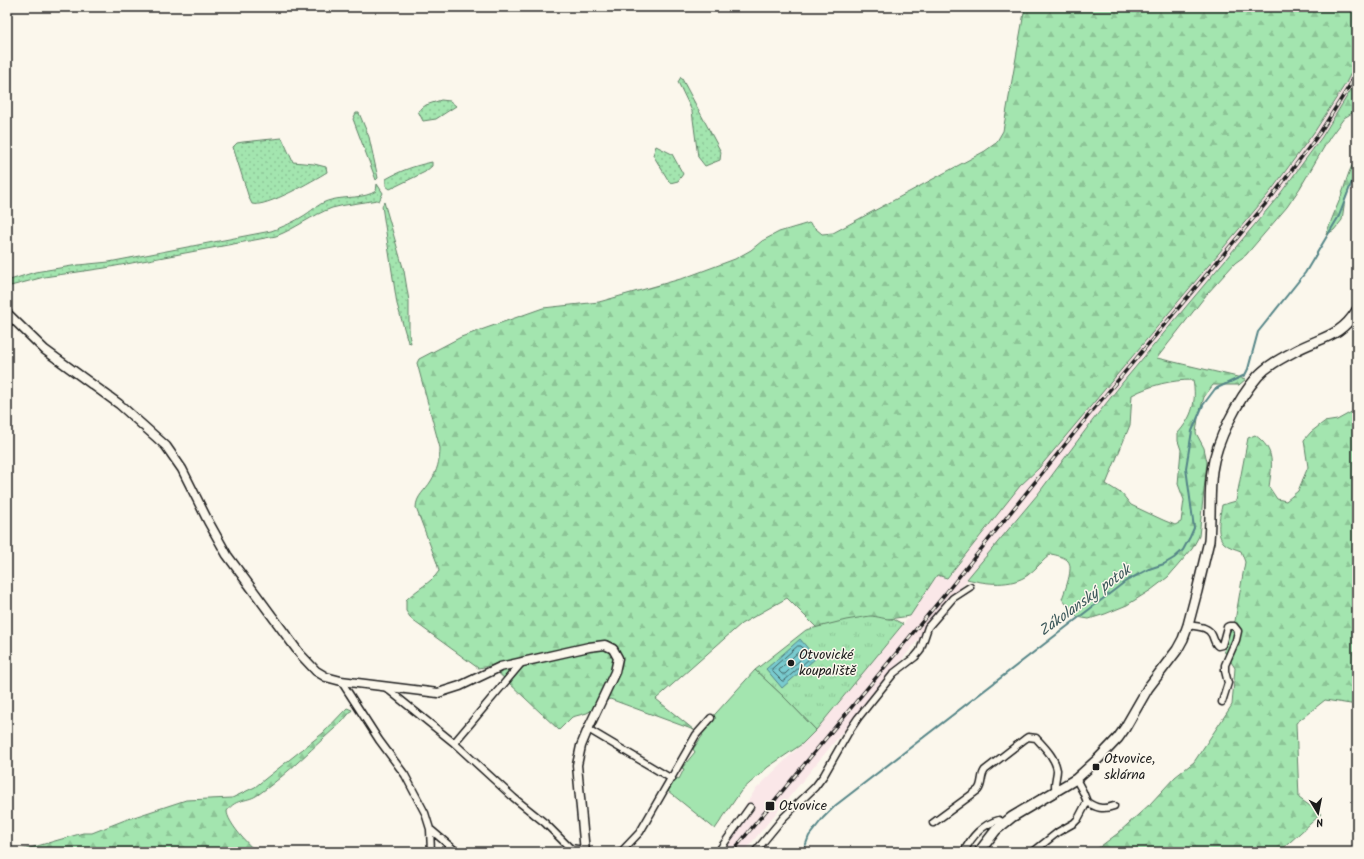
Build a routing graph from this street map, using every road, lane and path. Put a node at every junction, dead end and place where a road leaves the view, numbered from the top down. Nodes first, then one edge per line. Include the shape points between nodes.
1 (1357, 310) edge
2 (7, 313) edge
3 (970, 587) dead end
4 (1188, 625) junction
5 (523, 661) junction
6 (342, 681) junction
7 (384, 686) junction
8 (1222, 702) dead end
9 (711, 718) dead end
10 (588, 729) junction
11 (454, 743) junction
12 (672, 779) junction
13 (1076, 779) junction
14 (1056, 792) junction
15 (1087, 802) junction
16 (1114, 806) dead end
17 (750, 807) dead end
18 (933, 823) dead end
19 (1004, 823) junction
20 (430, 829) junction
21 (585, 851) edge
22 (431, 852) edge
23 (457, 852) edge
24 (621, 852) edge
25 (718, 852) edge
26 (754, 852) edge
27 (964, 852) edge
28 (979, 852) edge
29 (1032, 852) edge

1 - 4 main road via 1336,333 1298,350 1266,369 1254,381 1237,406 1214,459 1210,487 1209,540
2 - 6 street via 45,350 119,404 166,446 182,469 227,555 282,629 313,669 326,677
3 - 26 street via 953,598 928,627 920,651 894,673 858,718 815,788 783,818
4 - 8 street via 1206,628 1218,646 1224,642 1227,627 1234,626 1238,631 1225,665 1228,683
4 - 13 main road via 1177,650 1148,688 1118,738
5 - 7 street via 500,667 460,686 438,693
5 - 10 street via 590,647 605,646 613,649 618,658 615,672
5 - 11 street
6 - 7 street
6 - 20 street via 379,740 405,775 426,813
7 - 11 street
9 - 12 street via 696,735
10 - 12 street
10 - 21 street via 577,765
11 - 21 street via 570,848
12 - 24 street via 640,832
13 - 14 main road
13 - 15 street
14 - 18 street via 1057,769 1051,756 1036,738 1028,737 985,770 978,790
14 - 19 main road
15 - 16 street via 1099,808
15 - 29 street via 1074,823
17 - 25 street
19 - 27 street via 999,820 985,826 971,840
19 - 28 main road
20 - 22 street
20 - 23 street

